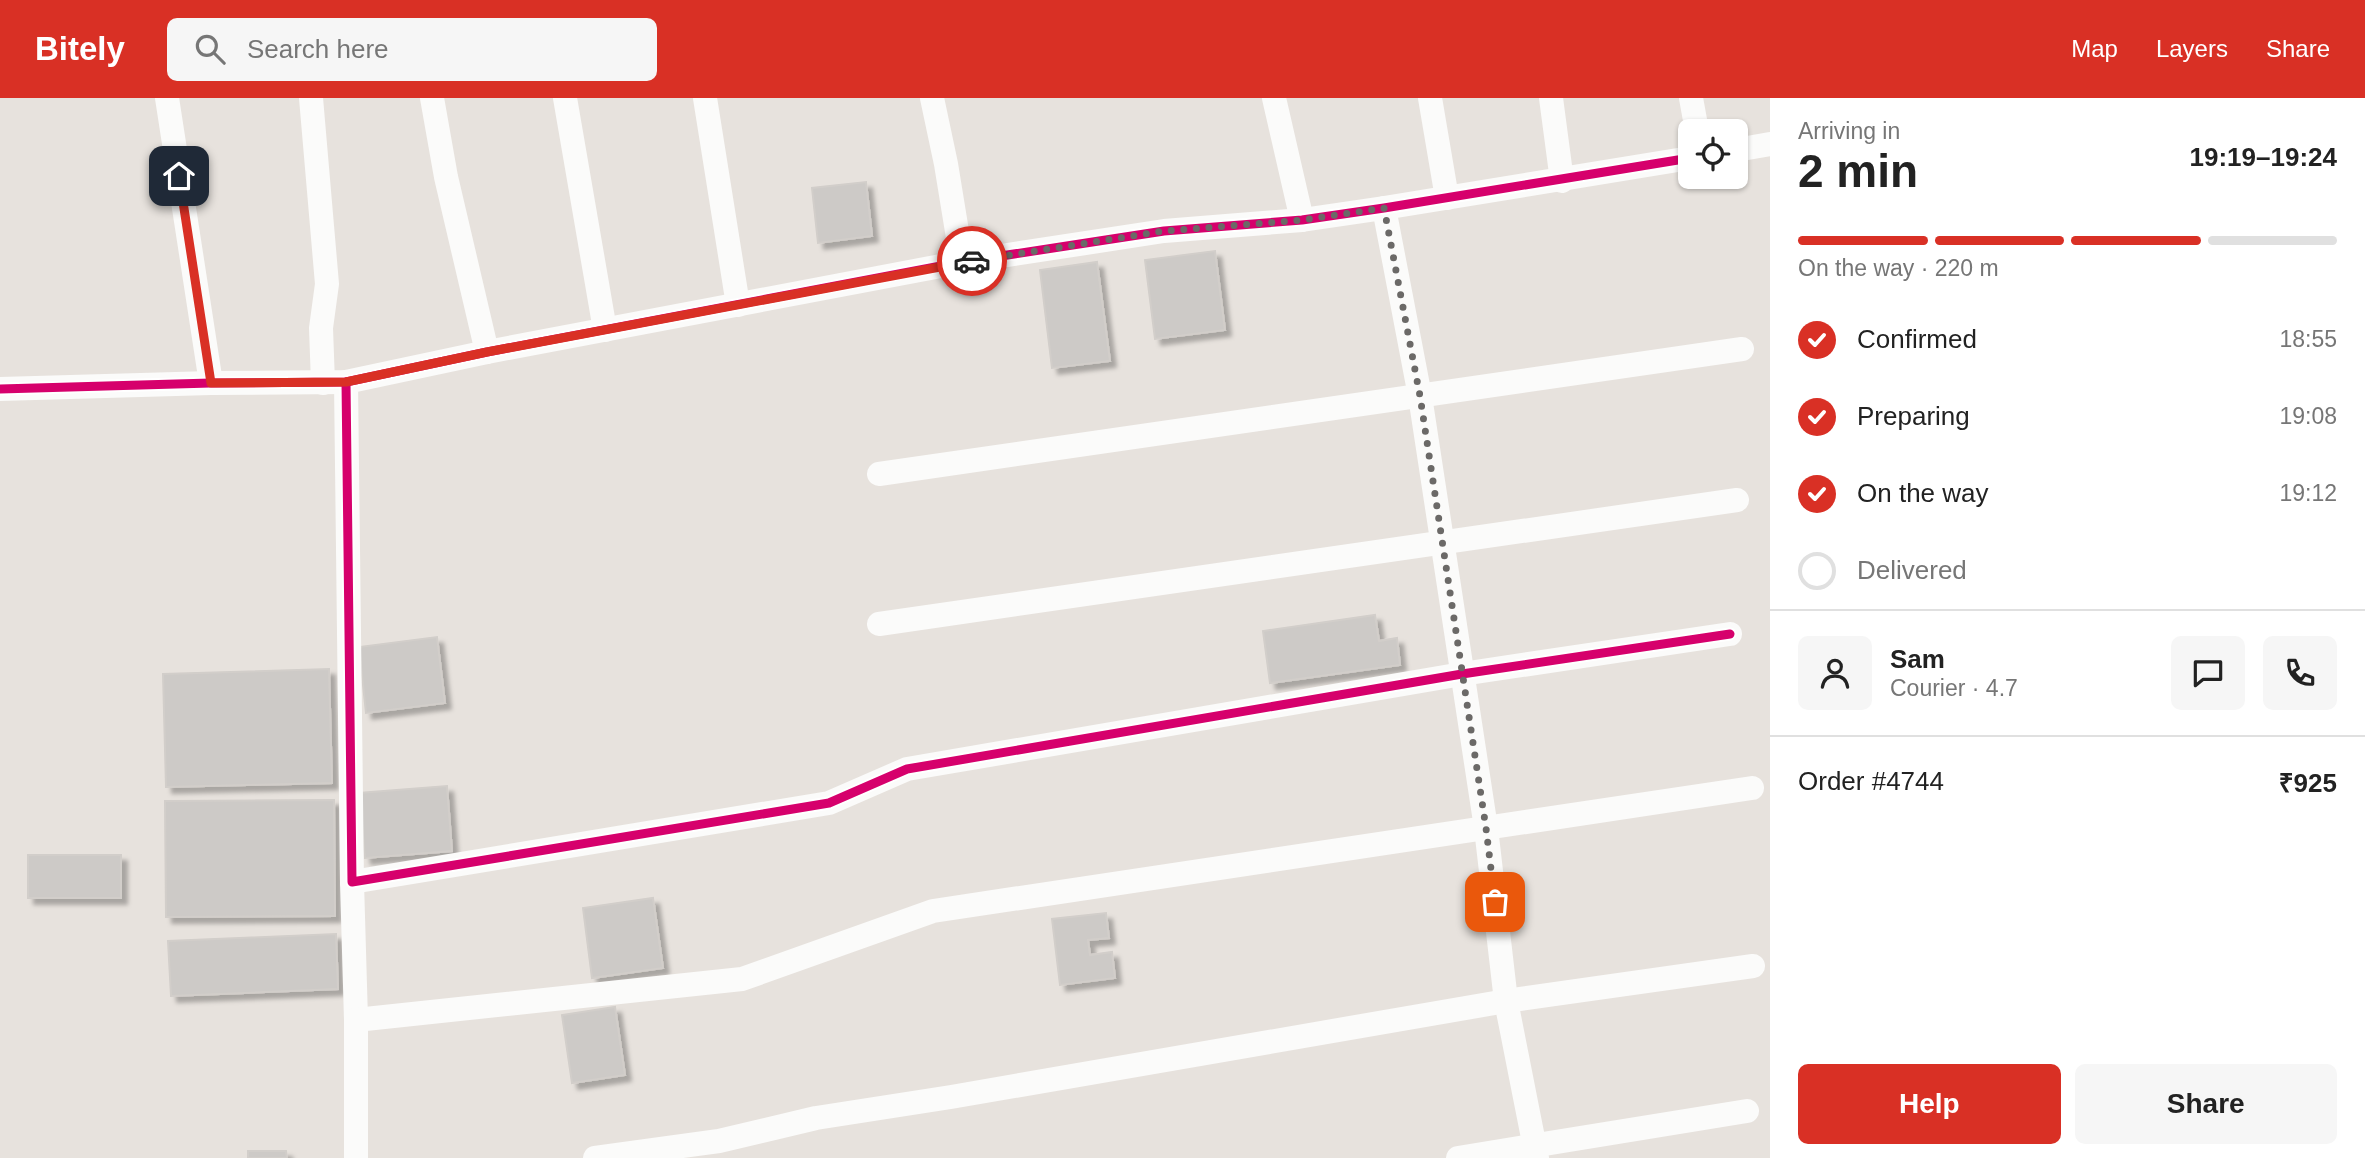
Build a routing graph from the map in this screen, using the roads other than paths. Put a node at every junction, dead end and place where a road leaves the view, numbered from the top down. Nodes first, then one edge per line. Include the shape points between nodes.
1 (167, 98) edge
2 (310, 98) edge
3 (432, 98) edge
4 (565, 98) edge
5 (705, 98) edge
6 (932, 98) edge
7 (1274, 98) edge
8 (1430, 98) edge
9 (1551, 98) edge
10 (1691, 98) edge
11 (1695, 119) edge
12 (1770, 144) edge
13 (1748, 148) edge
14 (1678, 160) edge
15 (1562, 181) junction
16 (1447, 198) junction
17 (1384, 208) junction
18 (1302, 220) junction
19 (962, 262) junction
20 (738, 305) junction
21 (605, 330) junction
22 (1742, 349) dead end
23 (487, 352) junction
24 (211, 383) junction
25 (334, 383) junction
26 (0, 389) edge
27 (1420, 396) junction
28 (879, 474) dead end
29 (1737, 500) dead end
30 (1442, 542) junction
31 (879, 624) dead end
32 (1730, 634) dead end
33 (1462, 674) junction
34 (1752, 788) dead end
35 (1486, 828) junction
36 (352, 882) junction
37 (1753, 966) dead end
38 (1506, 1001) junction
39 (356, 1020) junction
40 (1747, 1111) dead end
41 (1536, 1152) edge
42 (356, 1158) edge
43 (595, 1158) edge
44 (1458, 1158) edge

1 - 24 street
2 - 25 street via 327,284 321,328
3 - 23 street
4 - 21 street
5 - 20 street
6 - 19 street
7 - 18 street
8 - 16 street
9 - 15 street
10 - 11 street
12 - 13 street
14 - 15 street
15 - 16 street
16 - 17 street
17 - 18 street
17 - 27 street
18 - 19 street via 1164,231
19 - 20 street
20 - 21 street
21 - 23 street
22 - 27 street
23 - 25 street
24 - 25 street
24 - 26 street
25 - 36 street
27 - 28 street
27 - 30 street
29 - 30 street
30 - 31 street
30 - 33 street
32 - 33 street
33 - 35 street
33 - 36 street via 907,769 829,803
34 - 35 street
35 - 38 street
35 - 39 street via 933,911 742,979
36 - 39 street
37 - 38 street
38 - 41 street
38 - 43 street via 816,1118 719,1141
39 - 42 street
40 - 41 street
41 - 44 street

